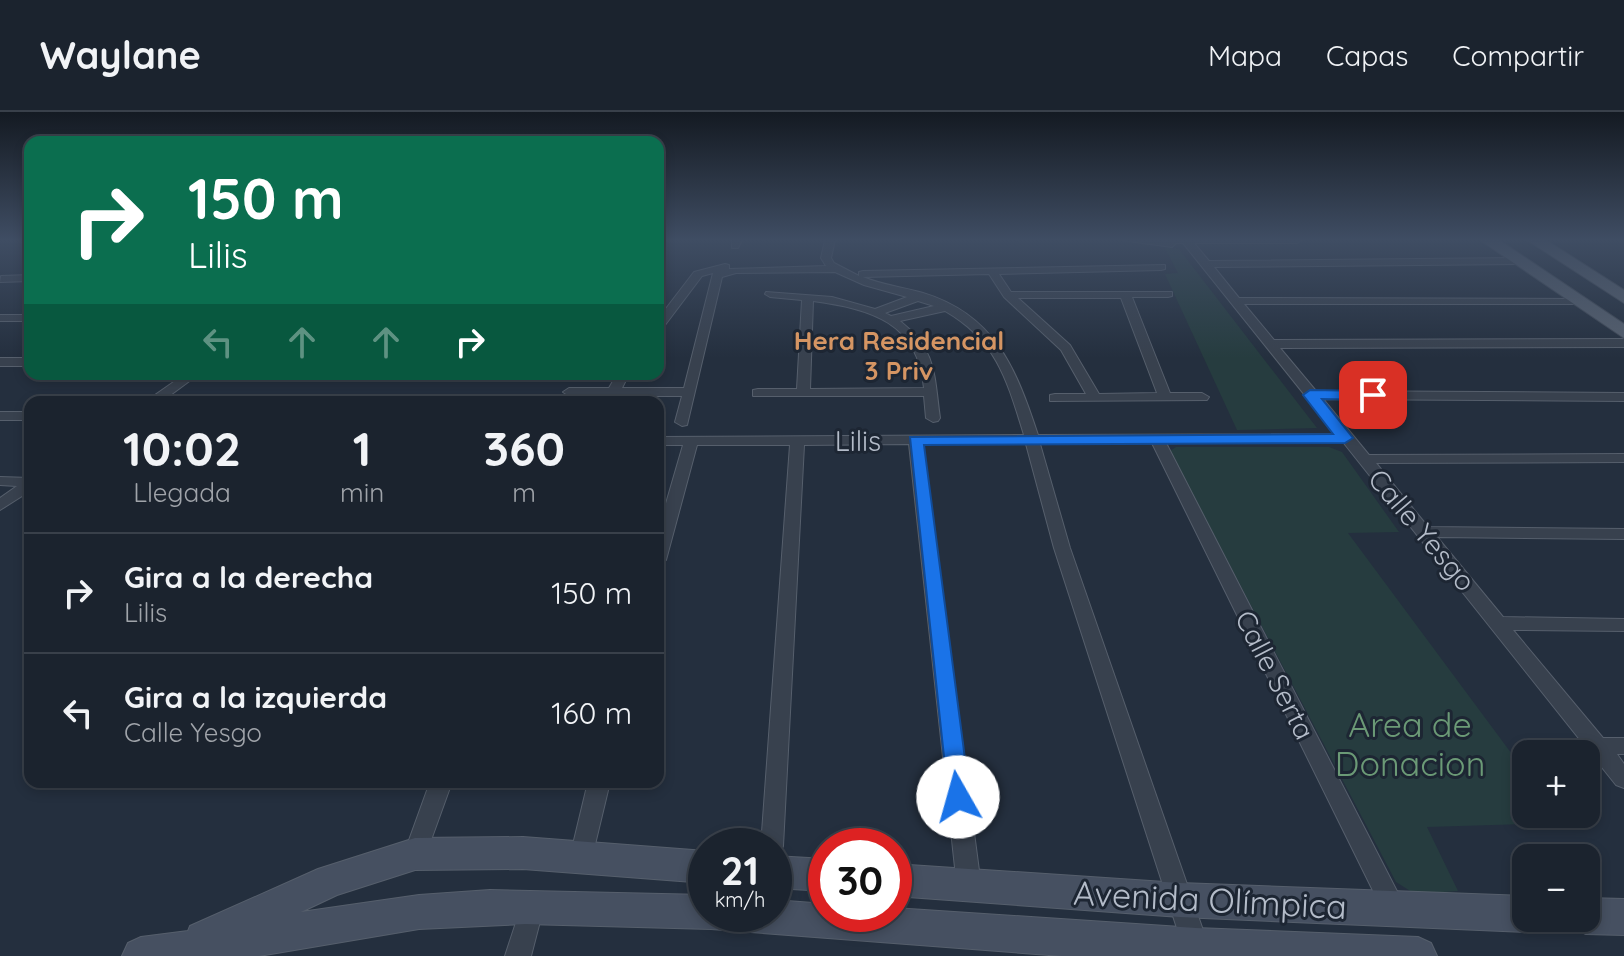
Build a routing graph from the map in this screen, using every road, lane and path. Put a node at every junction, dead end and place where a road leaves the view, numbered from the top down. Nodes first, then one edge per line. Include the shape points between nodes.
1 (694, 279) edge
2 (716, 279) edge
3 (865, 279) edge
4 (890, 279) edge
5 (997, 279) edge
6 (1017, 279) edge
7 (1216, 279) edge
8 (1546, 279) edge
9 (1595, 279) edge
10 (882, 284) junction
11 (685, 292) junction
12 (711, 293) junction
13 (770, 294) dead end
14 (1025, 294) junction
15 (1125, 294) junction
16 (1168, 294) dead end
17 (1008, 295) junction
18 (921, 296) junction
19 (808, 297) junction
20 (1624, 298) edge
21 (1234, 301) junction
22 (1578, 301) junction
23 (947, 307) junction
24 (873, 313) junction
25 (0, 318) edge
26 (24, 318) edge
27 (664, 319) edge
28 (889, 320) junction
29 (1624, 332) edge
30 (1624, 343) edge
31 (1270, 344) junction
32 (0, 362) edge
33 (24, 362) edge
34 (184, 380) edge
35 (620, 380) edge
36 (569, 392) dead end
37 (613, 392) junction
38 (688, 392) junction
39 (929, 392) junction
40 (758, 393) dead end
41 (803, 393) junction
42 (1310, 395) junction
43 (161, 396) edge
44 (1094, 397) junction
45 (1165, 397) junction
46 (1202, 397) dead end
47 (1624, 397) edge
48 (1055, 398) dead end
49 (0, 416) edge
50 (24, 416) edge
51 (933, 418) dead end
52 (682, 422) dead end
53 (1345, 438) junction
54 (1031, 439) junction
55 (1157, 439) junction
56 (691, 440) junction
57 (664, 441) edge
58 (797, 441) junction
59 (916, 441) junction
60 (1624, 458) edge
61 (1363, 459) junction
62 (0, 481) edge
63 (24, 483) edge
64 (24, 487) edge
65 (0, 505) edge
66 (1425, 532) junction
67 (1624, 534) edge
68 (664, 538) edge
69 (1499, 623) junction
70 (1624, 625) edge
71 (1594, 740) edge
72 (1600, 746) edge
73 (1624, 746) edge
74 (1600, 747) edge
75 (1624, 779) edge
76 (439, 788) edge
77 (598, 788) edge
78 (773, 828) edge
79 (415, 854) junction
80 (581, 857) junction
81 (688, 866) edge
82 (912, 881) edge
83 (969, 886) junction
84 (1180, 900) junction
85 (532, 906) junction
86 (1394, 909) junction
87 (688, 912) edge
88 (1512, 913) edge
89 (1600, 916) edge
90 (1624, 917) edge
91 (792, 920) edge
92 (1197, 952) edge
93 (156, 954) edge
94 (518, 956) edge
95 (1418, 956) edge

1 - 11 street
2 - 12 street
3 - 10 street
4 - 10 street
5 - 17 street
6 - 14 street
7 - 21 street, Calle Yesgo
8 - 22 main road
9 - 20 main road
10 - 18 street
11 - 12 street
11 - 27 street
12 - 38 street
13 - 19 street
14 - 15 street
14 - 17 street
15 - 16 street
15 - 45 street
17 - 44 street via 1066,348
18 - 23 street
18 - 24 street
19 - 24 street
19 - 41 street
21 - 22 street
21 - 31 street, Calle Yesgo
22 - 29 main road
23 - 28 street
23 - 54 street via 974,324 1000,356
24 - 28 street
25 - 26 street
28 - 39 street via 921,350
30 - 31 street
31 - 42 street, Calle Yesgo
32 - 33 street
34 - 43 street
35 - 37 street
36 - 37 street
37 - 38 street
38 - 52 street
39 - 41 street
39 - 51 street
40 - 41 street
42 - 47 street
42 - 53 street, Calle Yesgo
44 - 45 street
44 - 48 street
45 - 46 street
49 - 50 street
53 - 55 street, Lilis
53 - 61 street, Calle Yesgo
54 - 55 street, Lilis
54 - 59 street, Lilis
54 - 84 street via 1061,545
55 - 86 street, Calle Serta
56 - 57 street, Lilis
56 - 58 street, Lilis
56 - 68 street
58 - 59 street, Lilis
58 - 78 street
59 - 83 street
60 - 61 street
61 - 66 street, Calle Yesgo
62 - 63 street
64 - 65 street
66 - 67 street
66 - 69 street, Calle Yesgo
69 - 70 street
69 - 71 street, Calle Yesgo
72 - 73 street
74 - 75 street, Calle Yesgo
76 - 79 street
77 - 80 street
79 - 80 street
79 - 93 street via 330,881
80 - 81 street
82 - 83 street, Avenida Olímpica
83 - 84 street, Avenida Olímpica
84 - 86 street, Avenida Olímpica
84 - 92 street
85 - 87 street
85 - 93 street via 344,922
85 - 94 street
86 - 88 street, Avenida Olímpica
89 - 90 street
91 - 92 street, Avenida Olímpica
92 - 95 street, Avenida Olímpica

